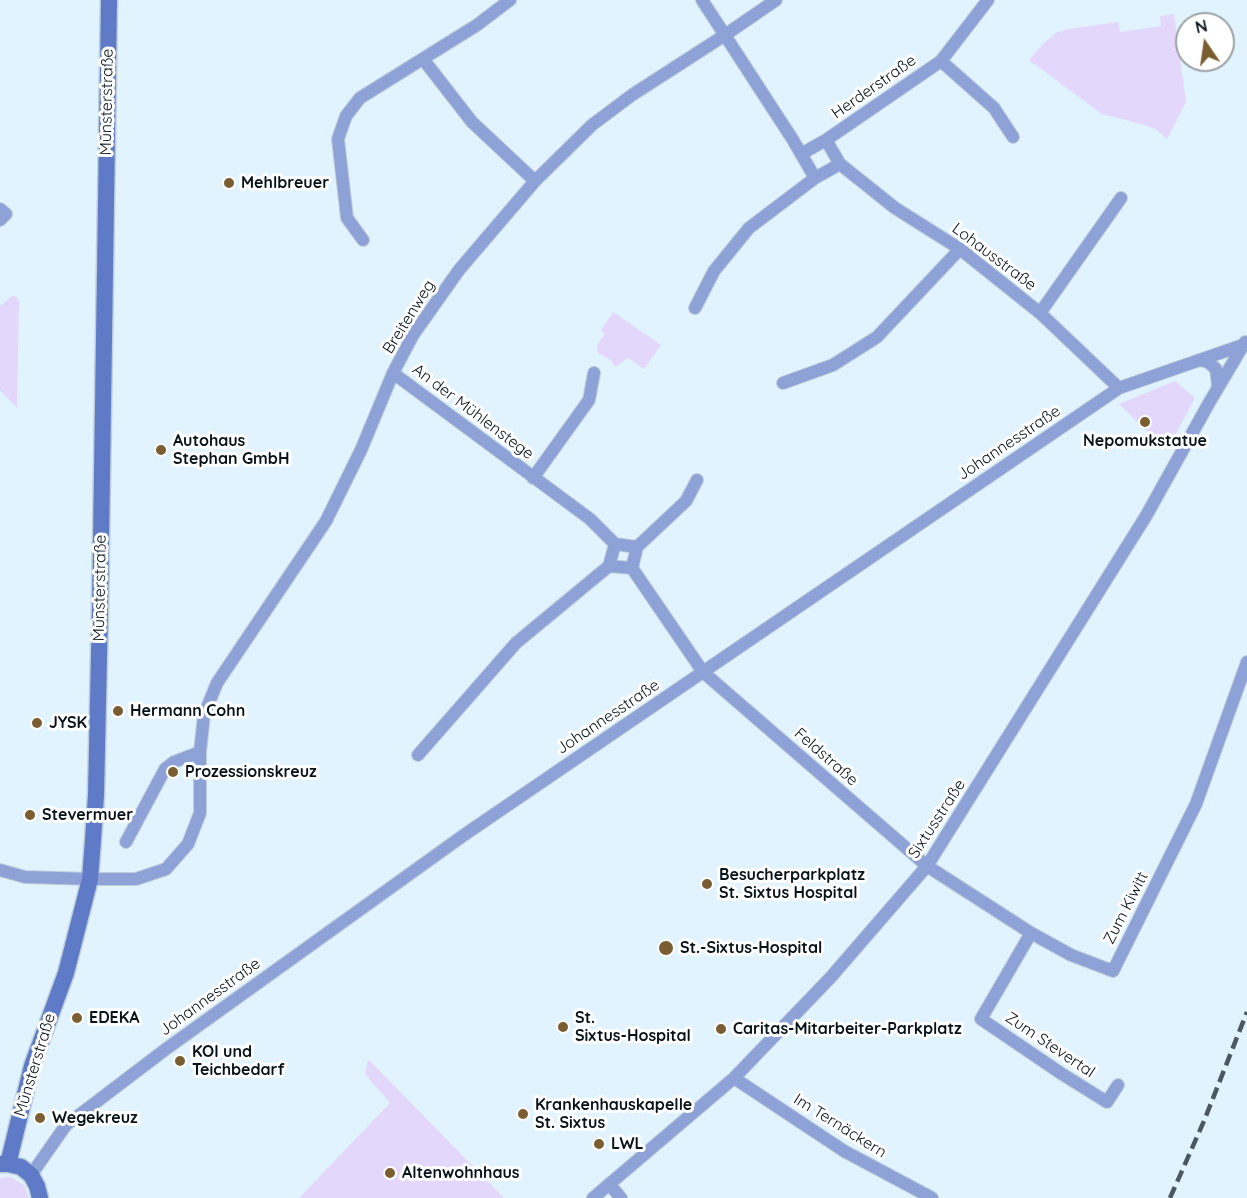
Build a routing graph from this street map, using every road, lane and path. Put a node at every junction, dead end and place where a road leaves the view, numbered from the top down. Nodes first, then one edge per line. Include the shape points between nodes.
1 (109, 0) edge
2 (510, 0) edge
3 (702, 0) edge
4 (776, 0) edge
5 (988, 0) edge
6 (725, 35) junction
7 (423, 59) junction
8 (941, 61) junction
9 (1013, 137) dead end
10 (826, 140) junction
11 (801, 154) junction
12 (840, 165) junction
13 (814, 178) junction
14 (535, 182) junction
15 (1121, 198) dead end
16 (0, 209) edge
17 (0, 220) edge
18 (363, 240) dead end
19 (960, 249) junction
20 (695, 308) dead end
21 (1040, 313) junction
22 (1245, 343) edge
23 (1199, 360) junction
24 (393, 373) junction
25 (594, 373) dead end
26 (783, 383) dead end
27 (1218, 387) junction
28 (1119, 388) junction
29 (533, 478) junction
30 (697, 480) dead end
31 (615, 544) junction
32 (637, 547) junction
33 (609, 566) junction
34 (632, 568) junction
35 (1247, 662) edge
36 (703, 672) junction
37 (200, 752) junction
38 (418, 755) dead end
39 (126, 842) dead end
40 (927, 866) junction
41 (0, 870) edge
42 (90, 879) junction
43 (1031, 933) junction
44 (734, 1078) junction
45 (1118, 1085) dead end
46 (4, 1164) edge
47 (31, 1175) junction
48 (609, 1184) junction
49 (40, 1198) edge
50 (593, 1198) edge
51 (621, 1198) edge
52 (932, 1198) edge

1 - 42 main road, Münsterstraße via 96,795
2 - 7 street
3 - 6 street
4 - 6 street, Breitenweg
5 - 8 street, Herderstraße
6 - 11 street
6 - 14 street, Breitenweg via 609,111
7 - 14 street via 472,122
7 - 18 street via 360,98 346,116 338,139 347,218
8 - 9 street, Herderstraße via 994,108
8 - 10 street, Herderstraße
10 - 11 street
10 - 12 street, Lohausstraße
11 - 13 street
12 - 13 street
12 - 19 street, Lohausstraße via 895,208
13 - 20 street via 749,228 714,271
14 - 24 street, Breitenweg via 459,270
15 - 21 street
16 - 17 street via 6,214
19 - 21 street, Lohausstraße
19 - 26 street via 878,337 833,365
21 - 28 street, Lohausstraße
22 - 23 street, Johannesstraße
22 - 27 street, Sixtusstraße
23 - 27 street via 1216,369
23 - 28 street, Johannesstraße
24 - 29 street, An der Mühlenstege
24 - 37 street, Breitenweg via 326,521 218,683 204,715
25 - 29 street, An der Mühlenstege via 588,400
27 - 40 street, Sixtusstraße via 1146,516
28 - 36 street, Johannesstraße
29 - 31 street, An der Mühlenstege via 590,519
30 - 32 street via 686,501
31 - 32 street
31 - 33 street
32 - 34 street
33 - 34 street
33 - 38 street via 516,643
34 - 36 street
35 - 43 street, Zum Kiwitt via 1196,804 1113,971 1071,955
36 - 40 street, Feldstraße
36 - 47 street, Johannesstraße via 464,835 165,1049 66,1125
37 - 39 street via 165,769
37 - 42 street, Breitenweg via 200,813 188,844 166,869 136,879
40 - 43 street, Zum Kiwitt
40 - 44 street, Sixtusstraße via 831,977
41 - 42 street, Breitenweg via 25,877
42 - 46 main road, Münsterstraße via 66,973 41,1036
43 - 45 street, Zum Stevertal via 981,1019 1107,1102
44 - 48 street, Sixtusstraße
44 - 52 street, Im Ternäckern via 844,1151
46 - 47 main road via 21,1167
47 - 49 main road
48 - 50 street, Sixtusstraße
48 - 51 street

